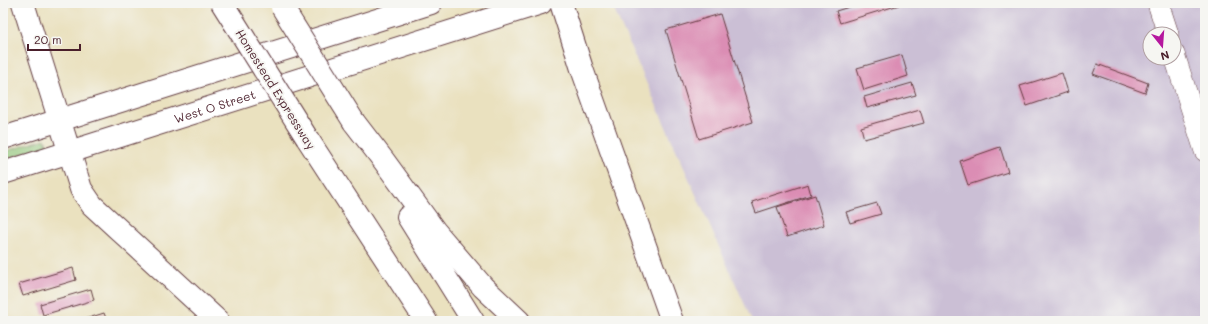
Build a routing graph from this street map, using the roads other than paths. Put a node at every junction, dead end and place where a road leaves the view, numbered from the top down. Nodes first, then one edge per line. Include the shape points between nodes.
1 (23, 3) edge
2 (222, 3) edge
3 (431, 3) edge
4 (541, 3) edge
5 (561, 3) edge
6 (1158, 3) edge
7 (280, 5) edge
8 (1165, 26) edge
9 (1178, 66) edge
10 (60, 120) junction
11 (354, 122) junction
12 (3, 138) edge
13 (312, 146) junction
14 (1205, 151) edge
15 (70, 152) junction
16 (3, 174) edge
17 (218, 321) edge
18 (408, 321) edge
19 (426, 321) edge
20 (473, 321) edge
21 (519, 321) edge
22 (672, 321) edge

1 - 10 main road
2 - 13 main road, Homestead Expressway, bridge
3 - 10 main road
4 - 15 main road, West O Street
5 - 22 main road
6 - 8 street
7 - 11 main road, bridge
9 - 14 street
10 - 12 main road
10 - 15 main road
11 - 20 main road via 376,167
11 - 21 main road via 434,231 483,287
13 - 18 main road
13 - 19 main road
15 - 16 main road, West O Street
15 - 17 main road via 81,189 92,206

